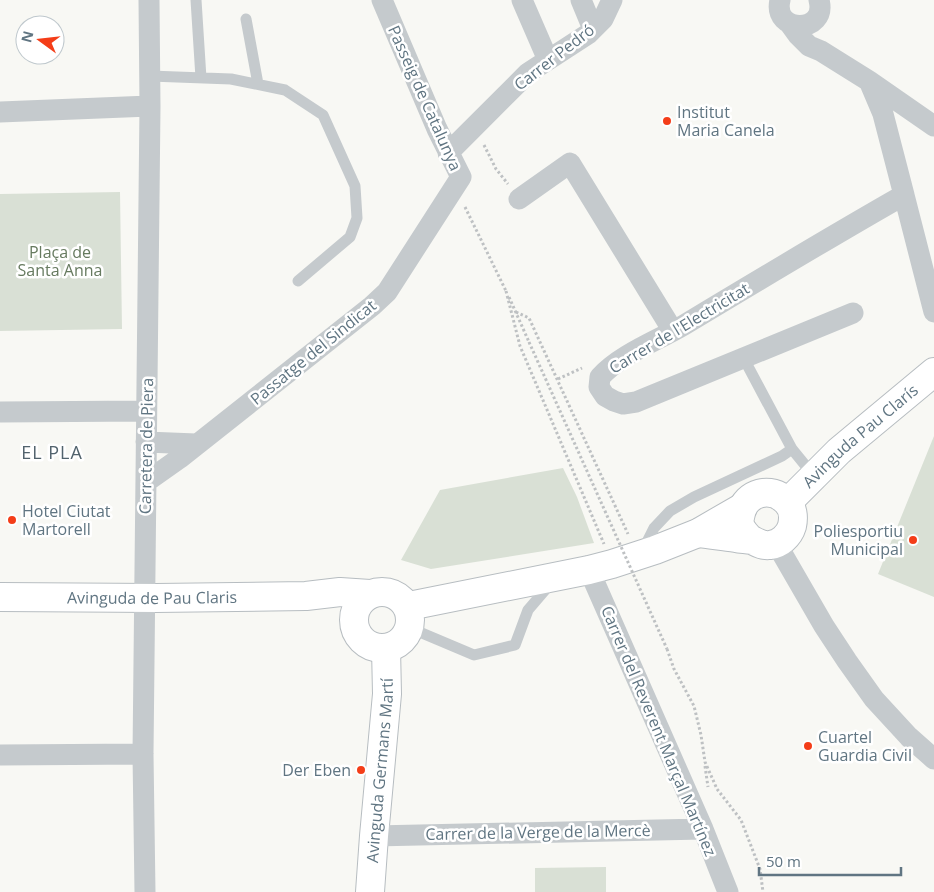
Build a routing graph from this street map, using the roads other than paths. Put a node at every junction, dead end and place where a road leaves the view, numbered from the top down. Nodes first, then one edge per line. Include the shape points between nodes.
1 (149, 0) edge
2 (196, 0) edge
3 (382, 0) edge
4 (522, 0) edge
5 (581, 0) edge
6 (612, 0) edge
7 (780, 0) edge
8 (821, 5) edge
9 (246, 20) dead end
10 (790, 24) junction
11 (593, 29) junction
12 (821, 51) junction
13 (548, 60) junction
14 (150, 76) junction
15 (201, 78) junction
16 (869, 81) junction
17 (258, 84) junction
18 (150, 106) junction
19 (0, 112) edge
20 (934, 126) edge
21 (448, 153) junction
22 (455, 186) joint
23 (904, 195) junction
24 (519, 199) dead end
25 (298, 281) dead end
26 (934, 312) edge
27 (853, 313) dead end
28 (673, 331) junction
29 (744, 357) junction
30 (934, 372) edge
31 (146, 411) junction
32 (0, 412) edge
33 (146, 442) junction
34 (196, 444) junction
35 (792, 449) junction
36 (814, 476) junction
37 (146, 482) junction
38 (788, 502) junction
39 (743, 507) junction
40 (698, 533) junction
41 (764, 542) junction
42 (642, 554) junction
43 (601, 567) junction
44 (557, 576) junction
45 (370, 594) junction
46 (306, 596) junction
47 (0, 597) edge
48 (145, 598) junction
49 (408, 616) junction
50 (354, 627) junction
51 (386, 648) junction
52 (143, 754) junction
53 (0, 755) edge
54 (934, 759) edge
55 (703, 829) junction
56 (374, 836) junction
57 (145, 892) edge
58 (370, 892) edge
59 (728, 892) edge

1 - 14 street, Carretera de Piera
2 - 15 lane
3 - 21 street, Passeig de Catalunya
4 - 13 street
5 - 11 street
6 - 11 street, Carrer Pedró via 603,19
7 - 10 street via 780,13
8 - 10 street via 809,24
8 - 12 street via 816,29
9 - 17 lane
10 - 12 street via 809,46
11 - 13 street, Carrer Pedró
12 - 16 street
13 - 21 street, Carrer Pedró via 528,73
14 - 15 lane
14 - 18 street, Carretera de Piera
15 - 17 lane
16 - 20 street
16 - 23 street via 883,114
17 - 25 lane via 285,90 324,115 356,186 357,218 350,238
18 - 19 street
18 - 31 street, Carretera de Piera
21 - 22 street, Passeig de Catalunya
22 - 34 street, Passatge del Sindicat via 387,292
23 - 26 street
23 - 28 street, Carrer de l'Electricitat
24 - 28 street via 570,163
27 - 29 street, Carrer de l'Electricitat
28 - 29 street, Carrer de l'Electricitat via 607,369 600,377 599,387 605,396 623,404 636,402
29 - 35 lane
30 - 36 main road, Avinguda Pau Clarís
31 - 32 street
31 - 33 street, Carretera de Piera
33 - 34 street
33 - 37 street, Carretera de Piera
34 - 37 street, Passatge del Sindicat
35 - 36 lane
35 - 42 lane via 670,511 654,528
36 - 38 main road, Avinguda Pau Clarís
37 - 48 street, Carretera de Piera
38 - 39 main road via 780,496 763,492 748,500
38 - 41 main road via 793,516 789,532 784,539
39 - 40 main road
39 - 41 main road via 740,524 744,533
40 - 41 main road
40 - 42 main road
41 - 54 street via 874,700
42 - 43 main road
43 - 44 main road
43 - 55 street, Carrer del Reverent Marçal Martínez
44 - 49 main road via 414,605
44 - 49 lane via 528,610 514,645 474,655
45 - 46 main road, Avinguda de Pau Claris via 340,592
45 - 49 main road via 392,593 400,598
45 - 50 main road via 358,604
46 - 48 main road, Avinguda de Pau Claris
46 - 50 main road
47 - 48 main road, Avinguda de Pau Claris
48 - 52 street, Carretera de Piera
49 - 51 main road via 406,636 401,642
50 - 51 main road via 368,645
51 - 56 main road, Avinguda Germans Martí via 387,694
52 - 53 street
52 - 57 street, Carretera de Piera
55 - 56 street, Carrer de la Verge de la Mercè
55 - 59 street, Carrer del Reverent Marçal Martínez
56 - 58 main road, Avinguda Germans Martí

